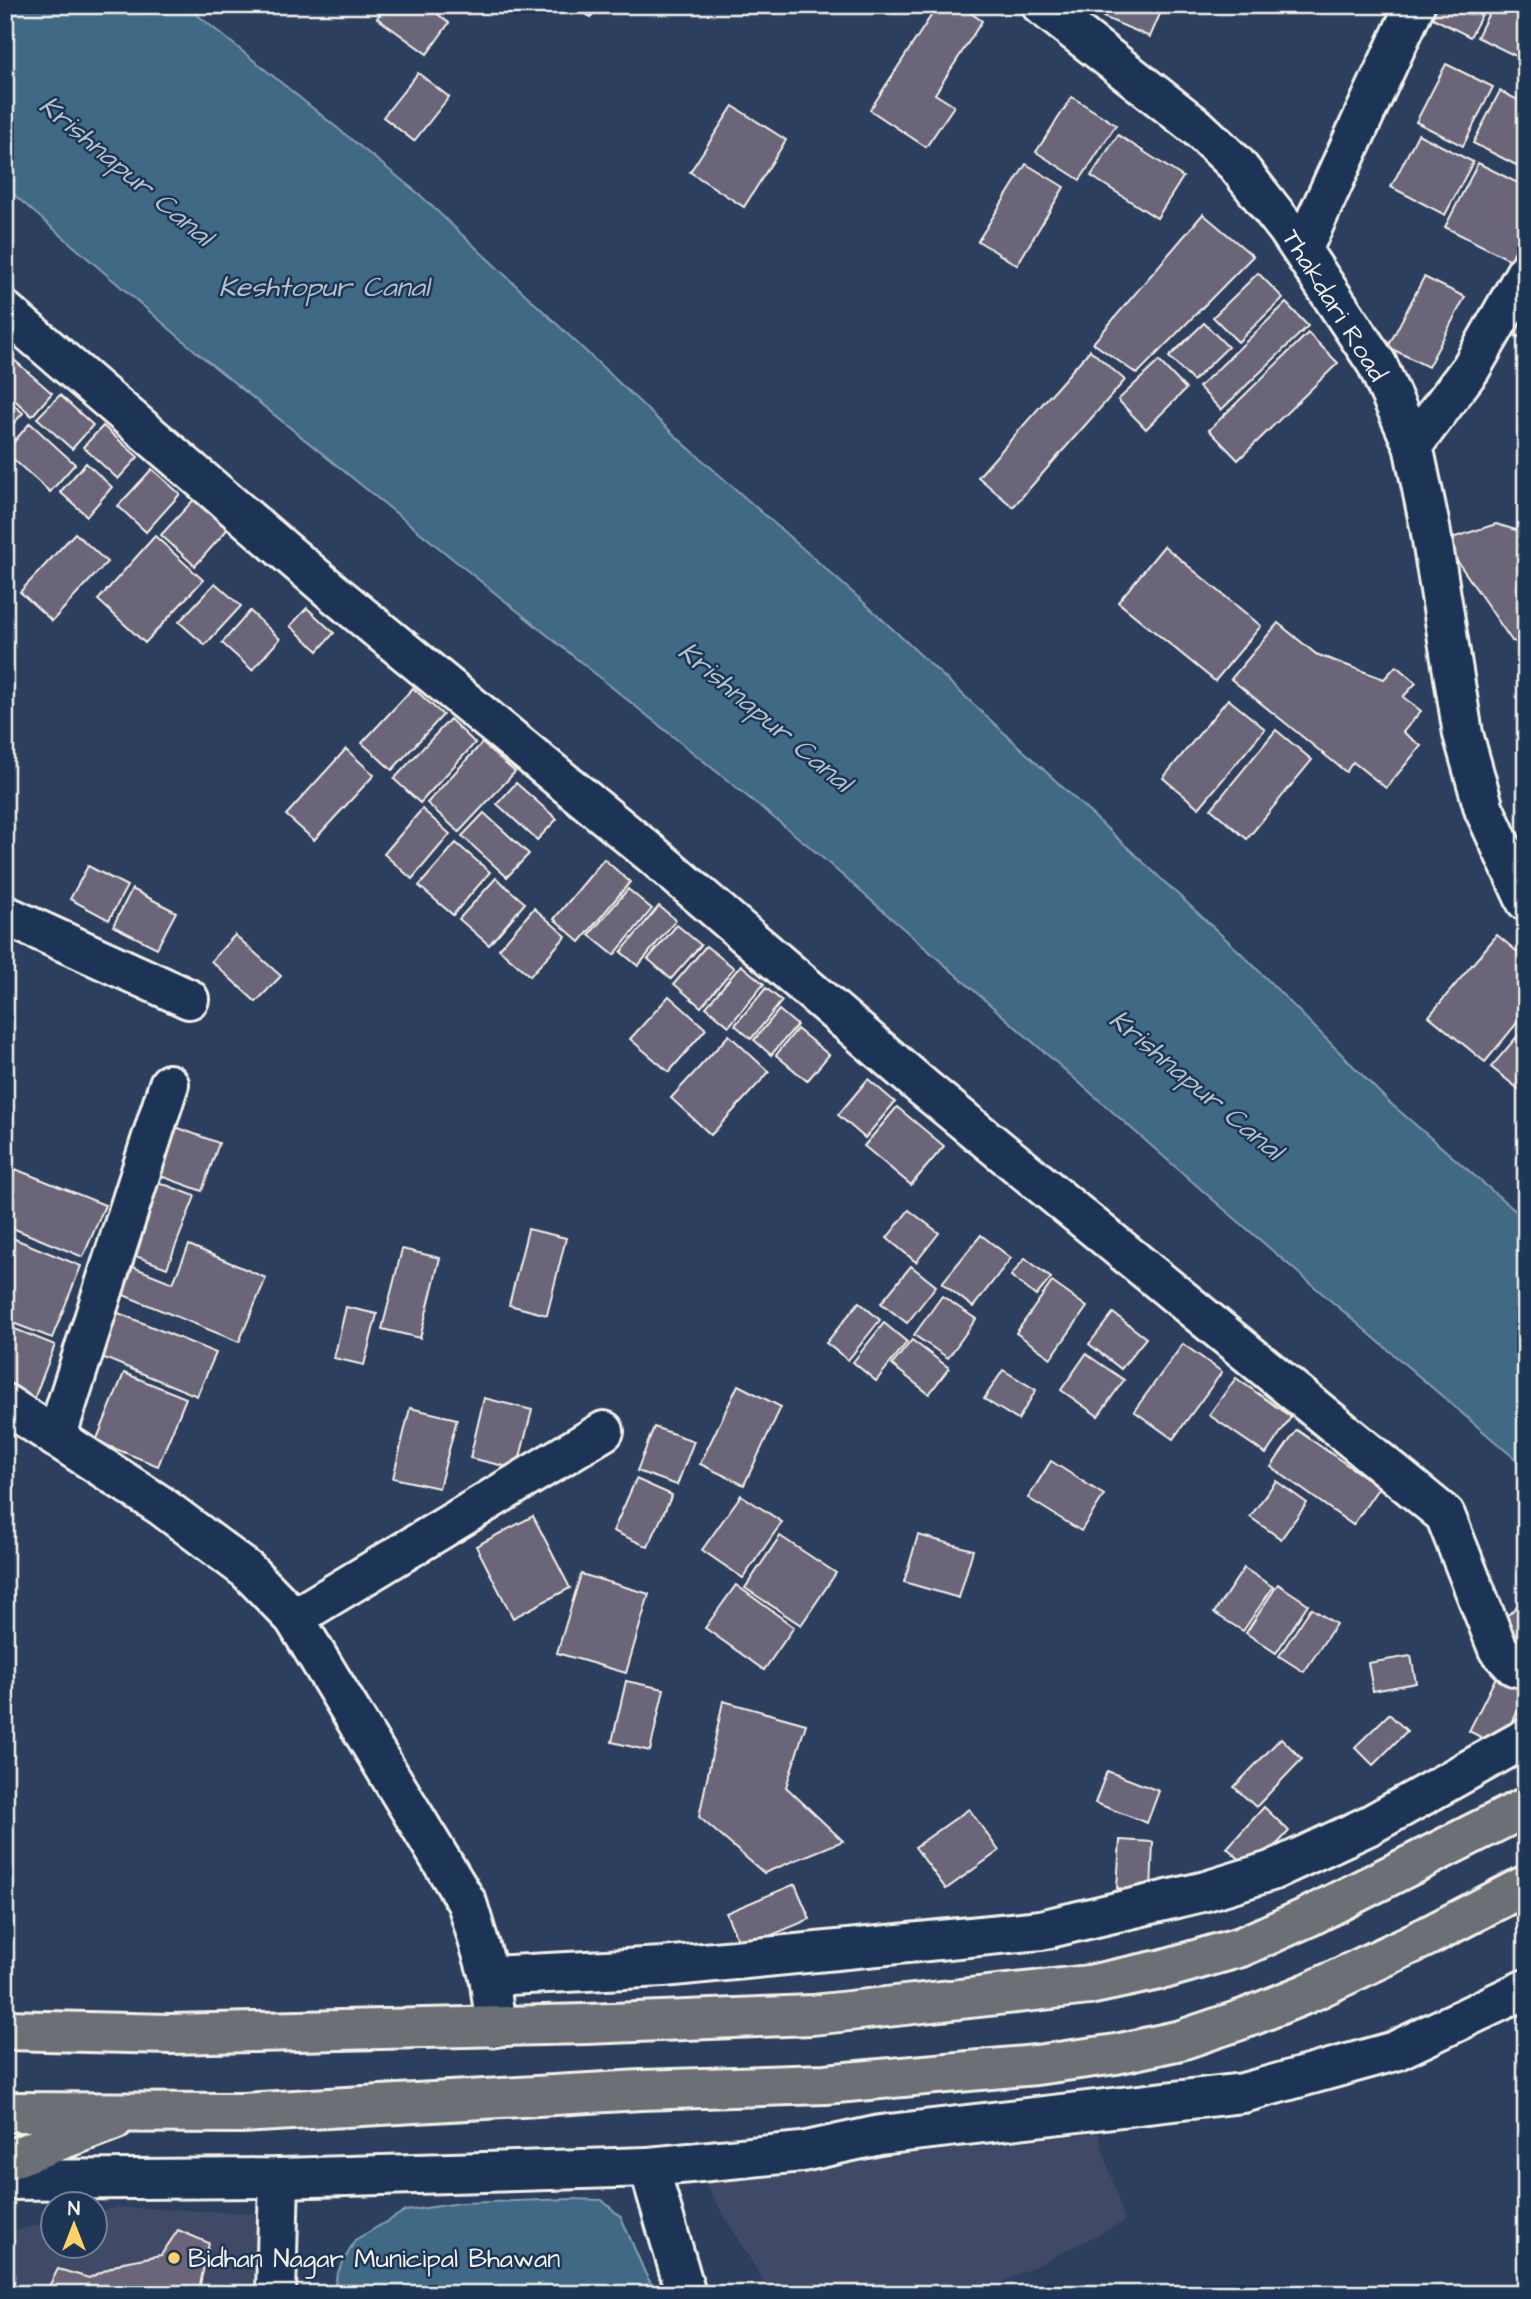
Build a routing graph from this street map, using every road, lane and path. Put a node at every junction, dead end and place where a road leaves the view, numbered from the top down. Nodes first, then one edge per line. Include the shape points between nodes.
1 (1041, 5) edge
2 (1415, 5) edge
3 (1302, 250) junction
4 (1526, 272) edge
5 (5, 312) edge
6 (1413, 445) junction
7 (1526, 901) edge
8 (5, 915) edge
9 (189, 999) dead end
10 (169, 1084) dead end
11 (8, 1412) edge
12 (604, 1432) dead end
13 (56, 1438) junction
14 (295, 1618) junction
15 (1526, 1669) edge
16 (1526, 1738) edge
17 (1526, 1807) edge
18 (1526, 1885) edge
19 (489, 1976) junction
20 (1526, 1989) edge
21 (496, 2027) junction
22 (5, 2030) edge
23 (5, 2112) edge
24 (136, 2112) junction
25 (5, 2161) edge
26 (649, 2166) junction
27 (279, 2178) junction
28 (5, 2180) edge
29 (275, 2294) edge
30 (686, 2294) edge

1 - 3 street, Thakdari Road via 1198,128 1236,164
2 - 3 street
3 - 6 street, Thakdari Road via 1377,364
4 - 6 street via 1471,368
5 - 15 street via 335,594 654,856 923,1088 1446,1514 1498,1649 1514,1666
6 - 7 street, Thakdari Road via 1463,734 1484,809
8 - 9 street
10 - 13 street
11 - 13 street
12 - 14 street
13 - 14 street via 160,1505 247,1570
14 - 19 street via 467,1903
16 - 19 street via 1370,1825 1270,1871 1041,1930 663,1967
17 - 21 main road via 1241,1947 1164,1969 1089,1985 812,2015
18 - 24 main road via 1308,1993 1181,2040 1116,2053 825,2084 242,2113
19 - 21 street
20 - 26 street via 1395,2051 1243,2094 880,2135 802,2152
21 - 22 main road via 170,2034
23 - 24 main road
24 - 25 main road
26 - 27 street
26 - 30 street
27 - 28 street
27 - 29 street

